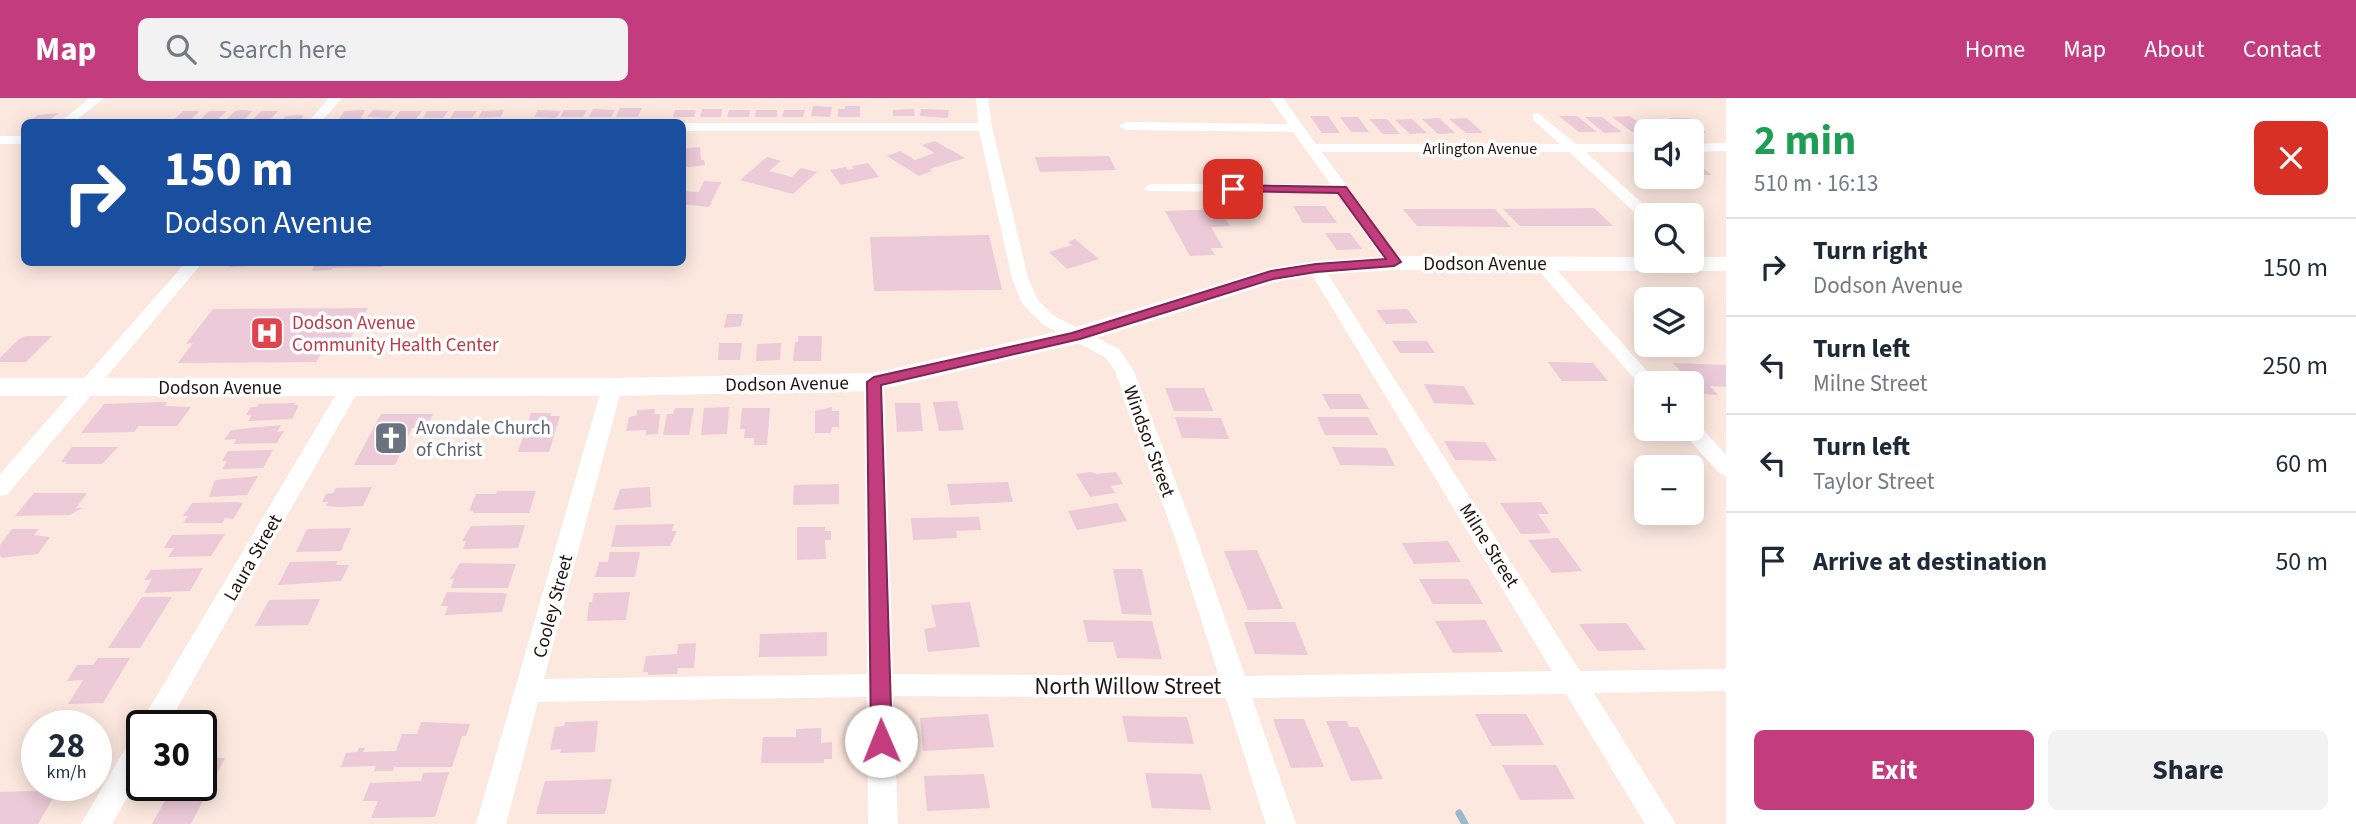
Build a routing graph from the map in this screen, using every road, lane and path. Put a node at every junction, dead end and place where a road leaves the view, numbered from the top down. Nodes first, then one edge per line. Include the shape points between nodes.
1 (98, 98) edge
2 (336, 98) edge
3 (982, 98) edge
4 (1276, 98) edge
5 (1538, 117) dead end
6 (70, 119) edge
7 (317, 119) edge
8 (1126, 126) dead end
9 (686, 127) edge
10 (985, 127) junction
11 (1297, 128) junction
12 (21, 139) edge
13 (0, 140) edge
14 (1726, 147) edge
15 (1313, 148) junction
16 (1634, 148) edge
17 (1704, 148) edge
18 (1574, 149) junction
19 (1151, 188) dead end
20 (1342, 189) junction
21 (1634, 203) edge
22 (1704, 261) edge
23 (1394, 262) junction
24 (1634, 262) edge
25 (1542, 264) junction
26 (1726, 264) edge
27 (192, 266) edge
28 (1316, 268) junction
29 (1075, 336) junction
30 (1638, 371) edge
31 (874, 382) junction
32 (88, 386) junction
33 (0, 387) edge
34 (612, 387) junction
35 (350, 388) junction
36 (1701, 441) edge
37 (1726, 468) edge
38 (0, 488) edge
39 (1726, 680) edge
40 (1575, 682) junction
41 (881, 685) junction
42 (1236, 687) junction
43 (529, 691) junction
44 (162, 710) edge
45 (126, 773) edge
46 (96, 824) edge
47 (491, 824) edge
48 (883, 824) edge
49 (1281, 824) edge
50 (1661, 824) edge

1 - 6 street
2 - 7 street
3 - 10 street, Windsor Street
4 - 11 street
5 - 18 street
8 - 11 street
9 - 10 street
10 - 29 street, Windsor Street via 1020,278 1030,302 1048,320
11 - 15 street
12 - 13 street
14 - 17 street
15 - 18 street, Arlington Avenue
15 - 20 street
16 - 18 street, Arlington Avenue
18 - 21 street
19 - 20 street
20 - 23 street
22 - 26 main road, Dodson Avenue
23 - 25 main road, Dodson Avenue
23 - 28 main road, Dodson Avenue
24 - 25 main road, Dodson Avenue
25 - 30 street
27 - 32 street
28 - 29 main road, Dodson Avenue via 1271,275
28 - 40 street, Milne Street
29 - 31 main road, Dodson Avenue
29 - 42 street, Windsor Street via 1112,353 1125,371
31 - 34 main road, Dodson Avenue
31 - 41 street
32 - 33 main road, Dodson Avenue
32 - 35 main road, Dodson Avenue
32 - 38 street
34 - 35 main road, Dodson Avenue
34 - 43 street, Cooley Street
35 - 44 street, Laura Street
36 - 37 street
39 - 40 street, North Willow Street
40 - 42 street, North Willow Street
40 - 50 street, Milne Street
41 - 42 street, North Willow Street
41 - 43 street, North Willow Street
41 - 48 street
42 - 49 street, Windsor Street
43 - 47 street, Cooley Street
45 - 46 street

